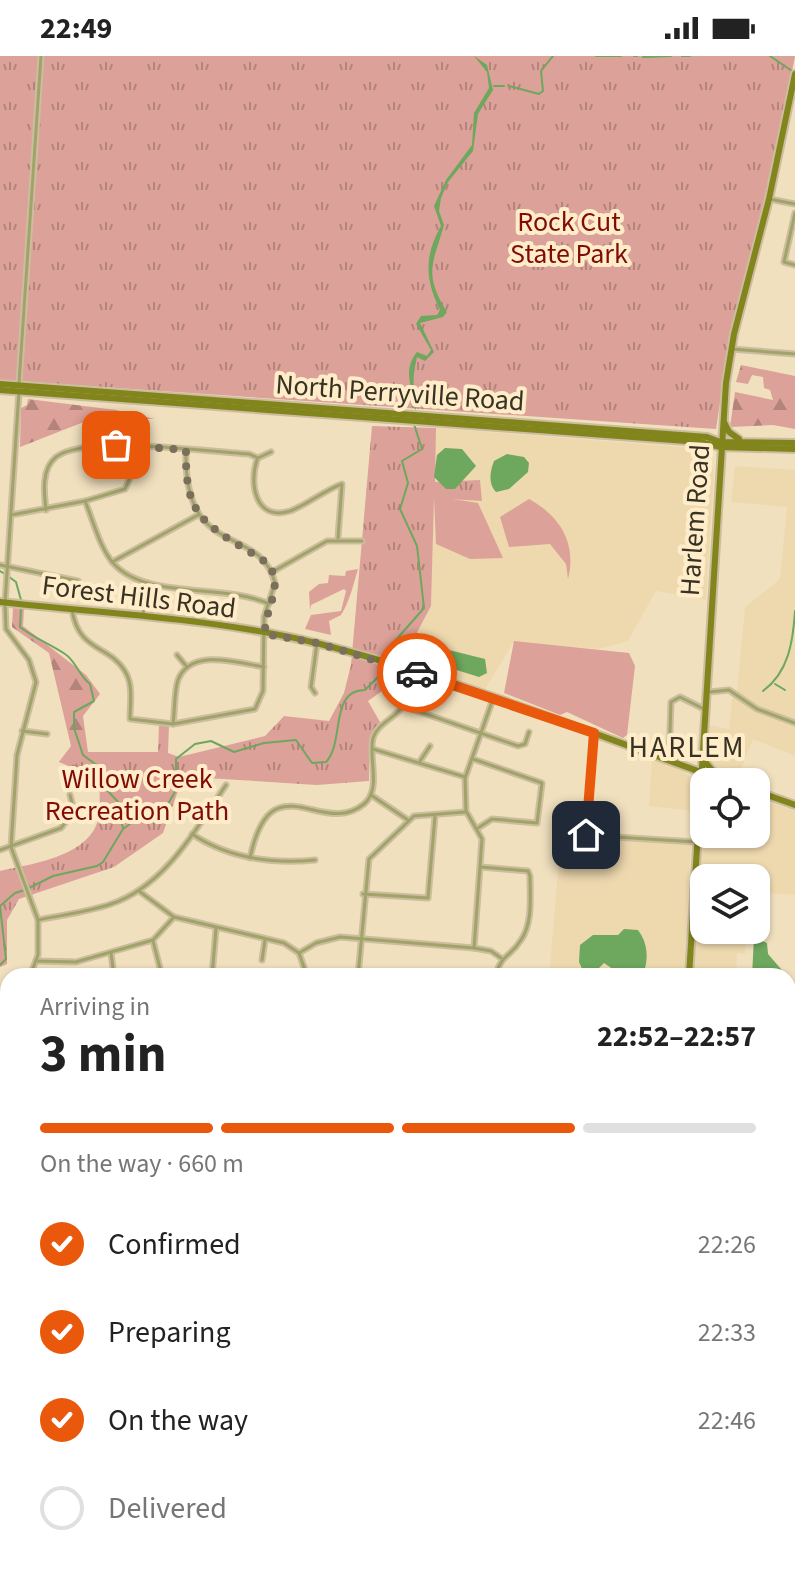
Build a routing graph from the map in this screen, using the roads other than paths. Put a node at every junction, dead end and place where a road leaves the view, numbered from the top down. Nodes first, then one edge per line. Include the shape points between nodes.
1 (41, 56) edge
2 (795, 74) edge
3 (769, 199) junction
4 (795, 204) edge
5 (795, 213) edge
6 (795, 265) edge
7 (731, 349) junction
8 (795, 354) edge
9 (0, 384) edge
10 (19, 389) junction
11 (0, 390) edge
12 (423, 418) junction
13 (723, 421) junction
14 (707, 437) junction
15 (700, 442) junction
16 (739, 442) junction
17 (720, 444) junction
18 (136, 446) junction
19 (795, 446) edge
20 (186, 450) junction
21 (271, 452) dead end
22 (258, 458) junction
23 (720, 471) junction
24 (85, 501) junction
25 (46, 510) junction
26 (11, 515) junction
27 (198, 515) junction
28 (338, 538) junction
29 (362, 541) dead end
30 (112, 562) junction
31 (0, 565) edge
32 (7, 565) junction
33 (272, 572) junction
34 (78, 581) dead end
35 (147, 583) junction
36 (2, 602) edge
37 (269, 604) junction
38 (72, 610) junction
39 (143, 616) junction
40 (6, 629) junction
41 (0, 631) edge
42 (265, 634) junction
43 (317, 643) junction
44 (177, 655) dead end
45 (187, 667) junction
46 (264, 667) junction
47 (414, 672) junction
48 (705, 692) junction
49 (315, 693) dead end
50 (493, 699) junction
51 (403, 706) junction
52 (704, 709) junction
53 (795, 723) edge
54 (173, 724) junction
55 (22, 731) junction
56 (529, 732) dead end
57 (594, 733) junction
58 (47, 734) dead end
59 (481, 734) junction
60 (430, 746) dead end
61 (373, 749) junction
62 (701, 757) junction
63 (473, 759) junction
64 (669, 760) junction
65 (420, 761) junction
66 (684, 767) junction
67 (700, 768) edge
68 (710, 768) edge
69 (690, 769) edge
70 (690, 774) edge
71 (465, 778) junction
72 (226, 785) dead end
73 (70, 795) dead end
74 (371, 795) junction
75 (770, 796) edge
76 (795, 805) edge
77 (466, 811) junction
78 (435, 816) junction
79 (408, 820) junction
80 (478, 828) junction
81 (192, 834) junction
82 (567, 834) dead end
83 (586, 835) junction
84 (690, 842) edge
85 (11, 847) junction
86 (696, 848) edge
87 (0, 850) edge
88 (250, 858) junction
89 (315, 860) dead end
90 (481, 867) junction
91 (139, 891) junction
92 (363, 894) junction
93 (174, 917) junction
94 (38, 920) junction
95 (216, 929) junction
96 (265, 938) junction
97 (153, 940) junction
98 (360, 940) junction
99 (474, 948) junction
100 (111, 953) junction
101 (299, 953) junction
102 (501, 958) junction
103 (262, 960) dead end
104 (36, 961) junction
105 (33, 968) edge
106 (113, 968) edge
107 (160, 968) edge
108 (213, 968) edge
109 (304, 968) edge
110 (358, 968) edge
111 (498, 968) edge
112 (689, 968) edge

1 - 10 street
2 - 3 main road, Harlem Road
3 - 4 street
3 - 7 main road, Harlem Road
5 - 6 street via 784,262
7 - 8 street
7 - 13 main road, Harlem Road
9 - 10 main road, North Perryville Road
10 - 11 main road, North Perryville Road
10 - 12 main road, North Perryville Road
10 - 26 street
12 - 14 main road, North Perryville Road
12 - 15 main road, North Perryville Road
13 - 14 main road via 718,432
13 - 16 main road
13 - 17 main road, Harlem Road
14 - 17 main road, North Perryville Road
15 - 17 main road, North Perryville Road
15 - 23 main road via 713,450
16 - 17 main road, North Perryville Road
16 - 19 main road, North Perryville Road
16 - 23 main road via 726,454
17 - 23 main road, Harlem Road
18 - 20 street
18 - 24 street via 135,467 125,489
18 - 25 street via 58,455 46,472
20 - 22 street
20 - 27 street via 185,483
21 - 22 street
22 - 28 street via 252,489 263,507 274,512 289,511 342,484
23 - 48 main road, Harlem Road
24 - 25 street
24 - 30 street
25 - 26 street
26 - 32 street
27 - 30 street
27 - 33 street via 265,561
28 - 29 street
28 - 33 street
30 - 35 street
31 - 32 street
32 - 34 street
32 - 36 street
33 - 37 street via 275,594
35 - 37 street via 234,593
35 - 39 street
36 - 38 main road, Forest Hills Road
36 - 40 street
37 - 42 street
38 - 39 main road, Forest Hills Road
38 - 54 street via 78,634 127,675 130,719
39 - 42 main road, Forest Hills Road
40 - 41 street
40 - 55 street via 29,660 36,682
42 - 43 main road, Forest Hills Road
42 - 46 street
43 - 47 main road, Forest Hills Road
43 - 49 street via 311,687
44 - 45 street
45 - 46 street via 202,659
45 - 54 street via 178,680
46 - 54 street via 263,691 255,709
47 - 50 main road, Forest Hills Road
47 - 51 street
48 - 52 main road, Harlem Road
48 - 53 street via 729,690 757,709
50 - 57 main road, Forest Hills Road
50 - 59 street
51 - 59 street
51 - 61 street via 376,732
52 - 62 main road, Harlem Road
52 - 64 street via 680,697 671,702
55 - 58 street
55 - 85 street
56 - 59 street via 522,747
57 - 64 main road, Forest Hills Road
57 - 83 street
59 - 63 street
60 - 65 street
61 - 65 street
61 - 74 street
62 - 67 main road, Harlem Road
62 - 68 main road
63 - 71 street
63 - 80 street via 542,783 537,823 492,819
64 - 66 main road, Forest Hills Road
65 - 71 street
66 - 69 main road, Forest Hills Road
66 - 70 main road
71 - 77 street
72 - 81 street
73 - 85 street via 74,811 61,828
74 - 79 street
74 - 88 street via 348,810 275,809 256,830
75 - 76 main road
77 - 78 street
77 - 80 street
78 - 79 street
78 - 92 street via 428,898
79 - 92 street via 369,859
80 - 90 street
81 - 88 street via 211,847
81 - 91 street
82 - 83 street
83 - 84 street
85 - 87 street
85 - 94 street
86 - 112 main road, Harlem Road
88 - 89 street
90 - 99 street
90 - 102 street via 528,871 528,924 521,940
91 - 93 street
91 - 94 street via 112,904
92 - 98 street
93 - 95 street
93 - 97 street
94 - 104 street
95 - 96 street
95 - 108 street
96 - 101 street
96 - 103 street
97 - 100 street
97 - 107 street
98 - 99 street
98 - 101 street via 340,937
98 - 110 street
99 - 102 street
100 - 104 street via 76,962
100 - 106 street
101 - 109 street
102 - 111 street
104 - 105 street

